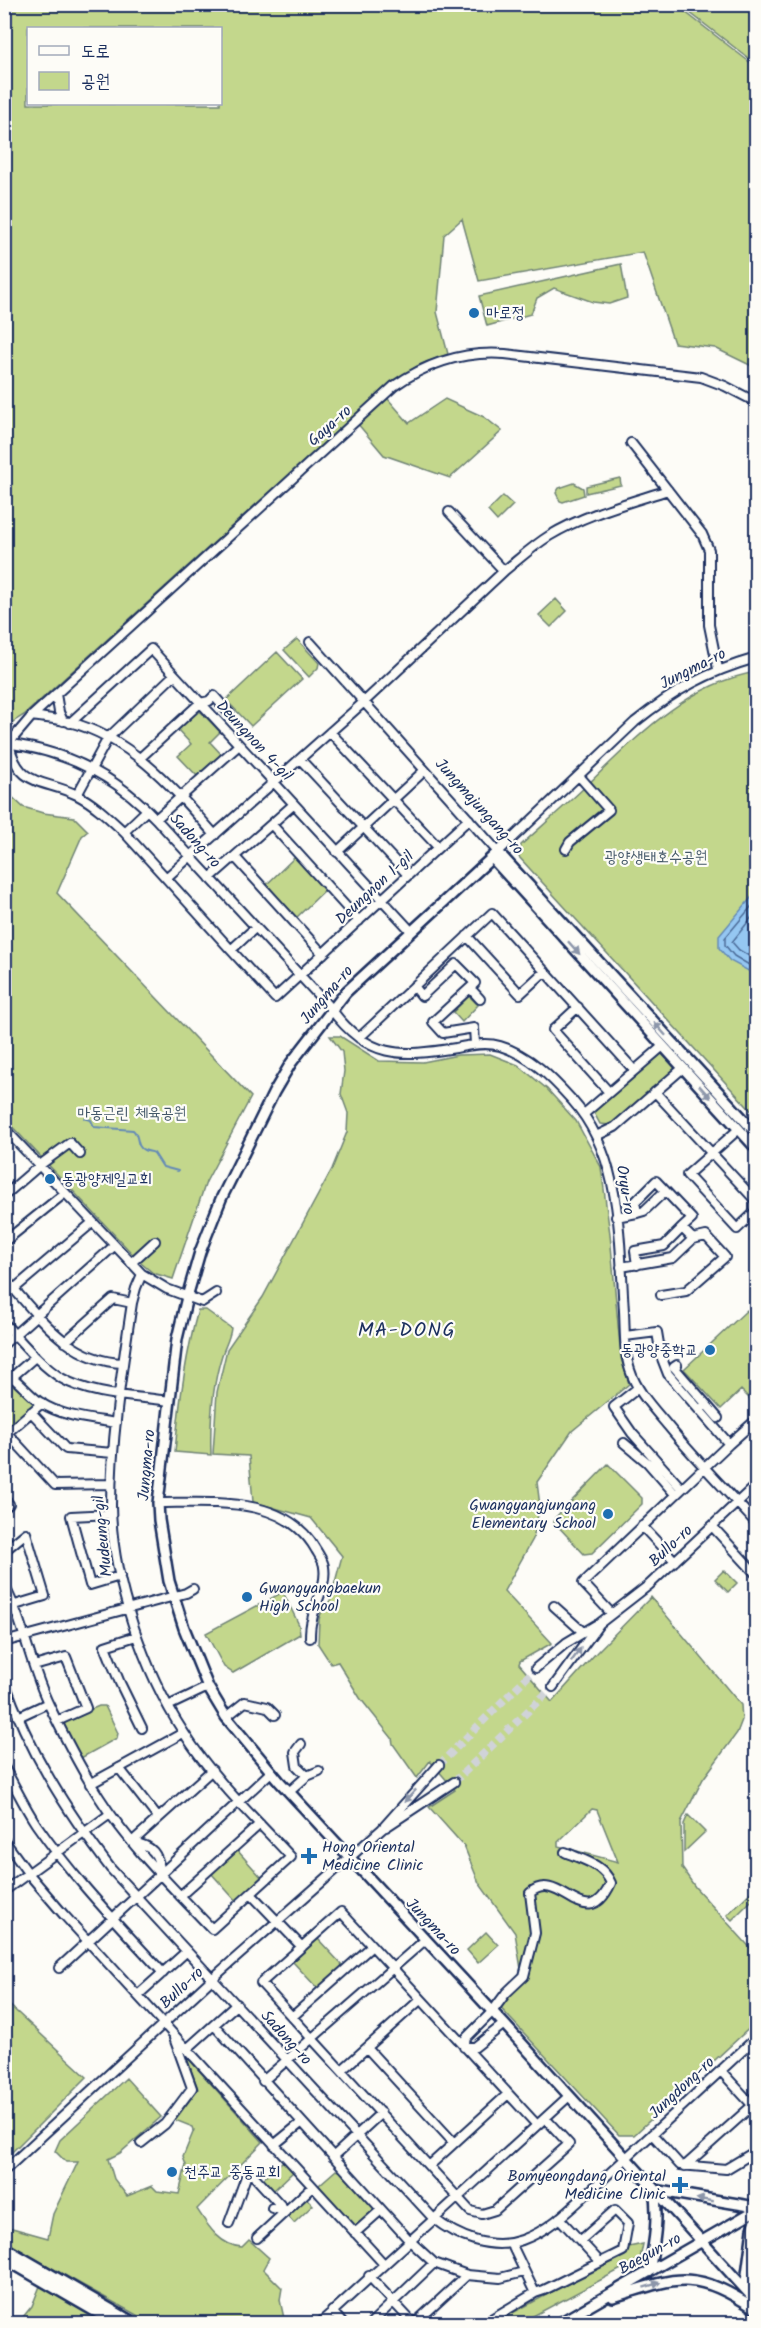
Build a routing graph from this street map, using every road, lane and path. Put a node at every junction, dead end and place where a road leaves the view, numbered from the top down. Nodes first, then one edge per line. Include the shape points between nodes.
1 (756, 402) edge
2 (631, 443) dead end
3 (668, 490) junction
4 (449, 512) dead end
5 (504, 571) junction
6 (310, 642) dead end
7 (756, 658) edge
8 (718, 669) junction
9 (174, 675) junction
10 (56, 694) junction
11 (364, 702) junction
12 (200, 703) junction
13 (229, 713) dead end
14 (32, 716) junction
15 (67, 722) junction
16 (330, 732) junction
17 (108, 738) junction
18 (7, 743) edge
19 (239, 745) junction
20 (140, 758) junction
21 (300, 759) junction
22 (92, 769) junction
23 (425, 770) junction
24 (579, 776) junction
25 (273, 783) junction
26 (77, 795) junction
27 (181, 797) junction
28 (393, 799) junction
29 (293, 805) junction
30 (147, 810) junction
31 (156, 819) junction
32 (469, 819) junction
33 (272, 825) junction
34 (364, 827) junction
35 (124, 832) junction
36 (215, 835) junction
37 (438, 848) junction
38 (566, 849) dead end
39 (337, 852) junction
40 (495, 855) junction
41 (191, 856) junction
42 (235, 857) junction
43 (408, 875) junction
44 (166, 878) junction
45 (210, 878) junction
46 (381, 900) junction
47 (359, 921) junction
48 (255, 928) junction
49 (411, 931) junction
50 (467, 936) junction
51 (231, 950) junction
52 (323, 954) junction
53 (545, 971) junction
54 (299, 976) junction
55 (414, 986) junction
56 (470, 988) junction
57 (480, 999) dead end
58 (578, 1007) junction
59 (331, 1009) junction
60 (359, 1038) junction
61 (475, 1044) junction
62 (663, 1046) junction
63 (683, 1068) junction
64 (634, 1070) junction
65 (608, 1091) junction
66 (655, 1092) junction
67 (584, 1114) junction
68 (4, 1128) edge
69 (739, 1129) junction
70 (756, 1133) edge
71 (596, 1136) junction
72 (756, 1148) edge
73 (712, 1152) junction
74 (80, 1154) dead end
75 (40, 1165) junction
76 (665, 1191) junction
77 (65, 1193) junction
78 (4, 1196) edge
79 (756, 1201) edge
80 (756, 1211) edge
81 (637, 1213) junction
82 (616, 1217) junction
83 (92, 1223) junction
84 (682, 1228) junction
85 (693, 1239) junction
86 (155, 1241) dead end
87 (4, 1242) edge
88 (114, 1246) junction
89 (131, 1263) junction
90 (637, 1265) junction
91 (621, 1267) junction
92 (142, 1274) junction
93 (4, 1278) edge
94 (14, 1289) junction
95 (216, 1293) dead end
96 (661, 1295) dead end
97 (187, 1297) junction
98 (132, 1303) junction
99 (38, 1314) junction
100 (4, 1323) edge
101 (15, 1334) junction
102 (625, 1336) junction
103 (65, 1342) junction
104 (4, 1344) edge
105 (35, 1356) junction
106 (123, 1363) junction
107 (677, 1365) dead end
108 (12, 1377) junction
109 (4, 1384) edge
110 (638, 1388) junction
111 (119, 1394) junction
112 (169, 1401) junction
113 (42, 1403) junction
114 (706, 1404) junction
115 (699, 1411) junction
116 (31, 1412) junction
117 (718, 1418) dead end
118 (756, 1420) edge
119 (116, 1423) junction
120 (624, 1443) dead end
121 (729, 1444) junction
122 (113, 1453) junction
123 (704, 1468) junction
124 (111, 1484) junction
125 (756, 1485) edge
126 (678, 1491) junction
127 (4, 1499) edge
128 (158, 1503) junction
129 (737, 1503) junction
130 (4, 1508) edge
131 (111, 1514) junction
132 (756, 1523) edge
133 (642, 1526) junction
134 (712, 1526) junction
135 (4, 1551) edge
136 (675, 1561) junction
137 (756, 1574) edge
138 (120, 1576) junction
139 (4, 1585) edge
140 (193, 1589) dead end
141 (174, 1596) junction
142 (15, 1605) junction
143 (554, 1606) dead end
144 (128, 1609) junction
145 (611, 1613) junction
146 (600, 1623) junction
147 (583, 1632) junction
148 (24, 1636) junction
149 (136, 1636) junction
150 (310, 1638) dead end
151 (4, 1642) edge
152 (34, 1666) junction
153 (536, 1668) tunnel mouth
154 (4, 1680) edge
155 (208, 1687) junction
156 (553, 1687) tunnel mouth
157 (7, 1697) edge
158 (48, 1703) junction
159 (168, 1706) junction
160 (275, 1715) dead end
161 (18, 1717) junction
162 (226, 1717) junction
163 (57, 1721) junction
164 (142, 1728) dead end
165 (183, 1733) junction
166 (301, 1744) dead end
167 (439, 1765) tunnel mouth
168 (4, 1767) edge
169 (119, 1768) junction
170 (212, 1770) junction
171 (319, 1771) dead end
172 (271, 1772) junction
173 (307, 1776) junction
174 (454, 1782) tunnel mouth
175 (90, 1784) junction
176 (289, 1792) junction
177 (240, 1801) junction
178 (110, 1814) junction
179 (158, 1818) junction
180 (260, 1824) junction
181 (382, 1829) junction
182 (84, 1833) junction
183 (4, 1840) edge
184 (132, 1842) junction
185 (57, 1852) junction
186 (565, 1852) dead end
187 (349, 1858) junction
188 (28, 1873) junction
189 (161, 1875) junction
190 (4, 1891) edge
191 (251, 1894) junction
192 (180, 1896) junction
193 (136, 1897) junction
194 (113, 1918) junction
195 (277, 1921) junction
196 (87, 1940) junction
197 (425, 1940) junction
198 (372, 1946) junction
199 (302, 1947) junction
200 (187, 1951) junction
201 (392, 1967) junction
202 (58, 1968) dead end
203 (163, 1973) junction
204 (213, 1977) junction
205 (138, 1995) junction
206 (421, 1999) junction
207 (237, 2004) junction
208 (492, 2012) junction
209 (292, 2017) junction
210 (163, 2024) junction
211 (504, 2024) junction
212 (214, 2025) junction
213 (173, 2034) junction
214 (312, 2038) junction
215 (756, 2038) edge
216 (464, 2047) junction
217 (367, 2048) junction
218 (187, 2049) junction
219 (288, 2060) junction
220 (342, 2070) junction
221 (721, 2071) junction
222 (263, 2081) junction
223 (508, 2094) junction
224 (568, 2097) junction
225 (755, 2107) edge
226 (381, 2113) junction
227 (545, 2118) junction
228 (301, 2123) junction
229 (537, 2125) junction
230 (652, 2134) junction
231 (357, 2135) junction
232 (141, 2143) dead end
233 (454, 2143) junction
234 (274, 2145) junction
235 (756, 2151) edge
236 (333, 2157) junction
237 (625, 2159) junction
238 (429, 2166) junction
239 (685, 2166) junction
240 (4, 2170) edge
241 (312, 2187) junction
242 (654, 2190) junction
243 (457, 2198) junction
244 (272, 2208) dead end
245 (756, 2209) edge
246 (381, 2210) junction
247 (286, 2211) junction
248 (433, 2218) junction
249 (560, 2218) junction
250 (756, 2220) edge
251 (229, 2223) dead end
252 (355, 2233) junction
253 (257, 2238) dead end
254 (409, 2240) junction
255 (581, 2240) junction
256 (702, 2242) junction
257 (512, 2243) junction
258 (4, 2248) edge
259 (4, 2258) edge
260 (599, 2261) junction
261 (383, 2263) junction
262 (434, 2263) junction
263 (524, 2272) junction
264 (649, 2272) junction
265 (467, 2275) junction
266 (369, 2276) junction
267 (745, 2289) junction
268 (535, 2293) junction
269 (393, 2301) junction
270 (756, 2301) edge
271 (596, 2302) junction
272 (756, 2309) edge
273 (332, 2311) junction
274 (118, 2324) edge
275 (135, 2324) edge
276 (319, 2324) edge
277 (343, 2324) edge
278 (370, 2324) edge
279 (483, 2324) edge
280 (558, 2324) edge

1 - 10 street, Gaya-ro via 701,377 506,354 464,356 427,367 394,386
2 - 3 street
3 - 5 street via 571,524
3 - 8 street via 702,534 709,550 709,625
4 - 5 street
5 - 11 street
6 - 11 street, Jungmajungang-ro
7 - 8 street, Jungma-ro
8 - 24 street, Jungma-ro via 657,705
9 - 12 street, Deungnon 4-gil
9 - 15 street, Deungnon 4-gil via 150,649
9 - 17 street
10 - 14 street, Gaya-ro
10 - 15 street via 59,712
11 - 16 street
11 - 23 street, Jungmajungang-ro
12 - 13 street via 214,696
12 - 19 street, Deungnon 4-gil
12 - 20 street
14 - 15 street
14 - 18 street, Gaya-ro
15 - 17 street
16 - 21 street
16 - 28 street
17 - 20 street
17 - 22 street
18 - 22 street, Sadong-ro via 46,750
18 - 26 street via 21,772
19 - 25 street, Deungnon 4-gil
19 - 27 street
20 - 27 street
21 - 25 street
21 - 34 street
22 - 26 street
22 - 30 street, Sadong-ro
23 - 28 street
23 - 32 street, Jungmajungang-ro
24 - 38 street via 609,810
24 - 40 street, Jungma-ro
25 - 29 street, Deungnon 4-gil
25 - 36 street
26 - 35 street
27 - 31 street
27 - 36 street
28 - 34 street
28 - 37 street
29 - 33 street
29 - 39 street, Deungnon 4-gil
30 - 31 street, Sadong-ro
30 - 35 street
31 - 41 street, Sadong-ro
32 - 37 street, Deungnon 1-gil
32 - 40 street, Jungmajungang-ro
33 - 42 street
33 - 47 street
34 - 39 street
34 - 43 street
35 - 44 street
36 - 41 street
37 - 43 street, Deungnon 1-gil
39 - 46 street, Deungnon 4-gil
40 - 49 main road, Jungma-ro
40 -> 62 main road, Jungmajungang-ro
70 -> 40 main road, Jungmajungang-ro
41 - 44 street
41 - 45 street, Sadong-ro
42 - 45 street
42 - 52 street
43 - 46 street, Deungnon 1-gil
44 - 51 street
45 - 48 street, Sadong-ro
46 - 47 street, Deungnon 1-gil
46 - 49 street, Deungnon 4-gil
47 - 52 street, Deungnon 1-gil
48 - 51 street
48 - 54 street, Sadong-ro
49 - 59 main road, Jungma-ro
50 - 53 street via 492,913
50 - 53 street via 520,994
50 - 55 street
51 - 54 street, Deungnon 1-gil via 275,998
52 - 54 street, Deungnon 1-gil
53 - 58 street
54 - 59 street, Sadong-ro
55 - 56 street via 422,996 456,964 475,983
55 - 60 street
56 - 57 street
56 - 61 street via 434,1022 443,1033 474,1028
58 - 64 street
58 - 65 street via 553,1030
59 - 60 street, Oryu-ro
59 - 97 main road, Jungma-ro via 291,1063 221,1199
60 - 61 street, Oryu-ro via 393,1054
61 - 67 street, Oryu-ro via 498,1046 523,1055
62 - 63 main road, Jungmajungang-ro
62 - 64 street
63 - 66 street
63 -> 69 main road, Jungmajungang-ro
64 - 65 street
65 - 67 street
66 - 71 street via 615,1126
66 - 73 street
67 - 71 street, Oryu-ro
68 - 75 street
69 - 72 main road, Jungmajungang-ro
69 - 73 street
71 - 82 street, Oryu-ro via 612,1180
73 - 79 street
73 - 80 street via 687,1174 737,1229
74 - 75 street via 70,1143
75 - 77 street
75 - 78 street
76 - 81 street
76 - 81 street via 656,1182 635,1202
76 - 84 street via 692,1219
77 - 83 street
77 - 87 street
81 - 82 street
82 - 91 street, Oryu-ro
83 - 88 street
83 - 94 street
84 - 85 street
84 - 90 street via 664,1246 635,1251
85 - 90 street via 673,1258
85 - 96 street via 706,1236 725,1257 686,1291
86 - 89 street
88 - 89 street
88 - 99 street
89 - 92 street
90 - 91 street
91 - 102 street, Oryu-ro
92 - 97 street
92 - 98 street, Mudeung-gil
93 - 94 street
94 - 99 street
95 - 97 street via 202,1302
97 - 112 main road, Jungma-ro
98 - 103 street via 113,1299
98 - 106 street, Mudeung-gil
99 - 101 street
99 - 103 street
100 - 101 street
101 - 104 street
101 - 105 street
102 - 110 street, Oryu-ro via 630,1369
102 - 115 street via 657,1332 668,1374
103 - 106 street via 101,1361
105 - 108 street
105 - 111 street via 60,1377 77,1385
106 - 111 street, Mudeung-gil
107 - 114 street via 674,1367
108 - 109 street
108 - 113 street
110 - 123 street, Oryu-ro
110 - 126 street via 614,1407
111 - 112 street
111 - 119 street, Mudeung-gil
112 - 128 main road, Jungma-ro
113 - 116 street
113 - 119 street via 88,1419
114 - 115 street
114 - 117 street
115 - 121 street
116 - 122 street via 66,1449
116 - 124 street via 7,1433 55,1485
118 - 121 street
119 - 122 street, Mudeung-gil
120 - 126 street
121 - 123 street
122 - 124 street, Mudeung-gil
123 - 126 street
123 - 129 street, Oryu-ro
124 - 131 street, Mudeung-gil
125 - 129 street, Bullo-ro
126 - 133 street
127 - 130 street via 9,1504
128 - 141 main road, Jungma-ro
128 - 150 street via 232,1503 255,1507 294,1523 325,1566
129 - 132 street, Oryu-ro
129 - 134 street, Bullo-ro
131 - 138 street, Mudeung-gil
131 - 138 street via 71,1516 90,1585
133 - 136 street
133 - 145 street via 583,1583
134 - 136 street, Bullo-ro
134 - 137 street
135 - 142 street via 26,1533 45,1596
136 - 145 street, Bullo-ro
138 - 144 street, Mudeung-gil
139 - 142 street
140 - 141 street
141 - 144 street
141 - 155 main road, Jungma-ro
142 - 148 street
143 - 147 street
144 - 148 street
144 - 149 street, Mudeung-gil
145 - 146 street, Bullo-ro
146 - 147 street, Bullo-ro
156 -> 146 street, Bullo-ro
147 - 153 street, Bullo-ro
148 - 151 street
148 - 152 street
149 - 159 street, Mudeung-gil
149 - 164 street via 105,1646
152 - 158 street
152 - 163 street via 66,1657 86,1708
154 - 157 street, Sadong-ro
155 - 159 street
155 - 162 main road, Jungma-ro
157 - 161 street, Sadong-ro
158 - 161 street
158 - 163 street
159 - 165 street, Mudeung-gil
160 - 162 street via 267,1707 245,1702
161 - 182 street, Sadong-ro via 50,1781
162 - 172 main road, Jungma-ro
163 - 175 street
165 - 169 street
165 - 170 street, Mudeung-gil
166 - 173 street via 295,1752 297,1766
167 -> 181 street, Bullo-ro
168 - 185 street
169 - 175 street
169 - 179 street
170 - 177 street, Mudeung-gil
170 - 179 street
171 - 173 street
172 - 176 main road, Jungma-ro
172 - 177 street
173 - 176 street
174 - 181 street, Bullo-ro
175 - 178 street
176 - 187 main road, Jungma-ro
177 - 180 street, Mudeung-gil
177 - 189 street
178 - 182 street
178 - 184 street
179 - 184 street
180 - 191 street, Mudeung-gil via 291,1857
180 - 192 street
181 - 187 street, Bullo-ro
182 - 185 street
182 - 193 street, Sadong-ro
183 - 188 street
184 - 189 street
185 - 188 street
185 - 194 street
186 - 208 street via 606,1872 611,1883 607,1892 584,1905 549,1885 538,1886 530,1893 535,1933 524,1976
187 - 195 street, Bullo-ro
187 - 197 main road, Jungma-ro
188 - 190 street
188 - 196 street
189 - 192 street
189 - 193 street
191 - 192 street via 212,1929
191 - 195 street
193 - 194 street
193 - 200 street, Sadong-ro
194 - 196 street
194 - 203 street
195 - 199 street
195 - 204 street, Bullo-ro
196 - 202 street
196 - 205 street
197 - 201 street
197 - 208 main road, Jungma-ro
198 - 199 street via 341,1912
198 - 201 street
198 - 209 street
199 - 209 street via 261,1983
200 - 203 street
200 - 204 street, Sadong-ro
201 - 206 street
201 - 214 street
203 - 205 street
204 - 207 street, Sadong-ro
204 - 210 street, Bullo-ro
205 - 210 street
206 - 216 street
206 - 217 street
207 - 212 street
207 - 219 street, Sadong-ro
208 - 211 main road, Jungma-ro
208 - 216 street via 466,2038
209 - 214 street
210 - 213 street
210 - 240 street, Bullo-ro
211 - 216 street via 475,2047
211 - 224 main road, Jungma-ro
212 - 218 street
212 - 222 street
213 - 218 street
213 - 232 street via 192,2088 165,2124
214 - 219 street
214 - 220 street
215 - 221 street, Jungdong-ro
216 - 223 street
217 - 220 street
217 - 233 street
218 - 234 street
219 - 222 street
219 - 231 street, Sadong-ro
220 - 226 street
221 - 225 street
221 - 230 street, Jungdong-ro
222 - 228 street
223 - 229 street
223 - 233 street
224 - 227 street
224 - 237 main road, Jungma-ro
225 - 239 street
226 - 231 street
226 - 238 street
227 - 229 street
227 - 243 street via 569,2144 495,2210 482,2214 470,2211
228 - 234 street
228 - 236 street
229 - 243 street
230 - 237 street, Jungdong-ro
230 - 239 street via 680,2166
231 - 236 street
231 - 248 street, Sadong-ro
233 - 238 street
234 - 241 street
235 - 239 street via 726,2169
236 - 246 street
237 - 242 main road, Jungma-ro
237 - 249 street, Sadong-ro
238 - 243 street
241 - 247 street
241 - 252 street
245 -> 242 main road
242 - 256 main road, Jungma-ro
242 - 264 main road via 656,2225
243 - 248 street
244 - 247 street
245 - 256 main road, Baegun-ro
246 - 252 street
246 - 254 street
247 - 251 street via 254,2176 247,2174
247 - 253 street
248 - 254 street
248 - 257 street, Sadong-ro via 459,2235 485,2243
249 - 255 street
249 - 257 street, Sadong-ro via 541,2232
250 - 267 main road
252 - 261 street
254 - 261 street
254 - 262 street
255 - 260 street
255 - 260 street via 615,2210 628,2223 622,2251
256 - 264 main road, Baegun-ro
256 - 267 main road, Jungma-ro
257 - 263 street
258 - 275 highway
259 - 274 highway
260 - 268 street
261 - 266 street
262 - 265 street
262 - 269 street
263 - 265 street via 500,2278
263 - 268 street
264 - 271 main road, Baegun-ro
265 - 269 street via 414,2324
266 - 269 street
266 - 273 street
267 - 270 main road, Jungma-ro
268 - 279 street
269 - 278 street
271 -> 272 main road via 681,2279 714,2285
271 - 280 main road, Baegun-ro
273 - 276 street
273 - 277 street

